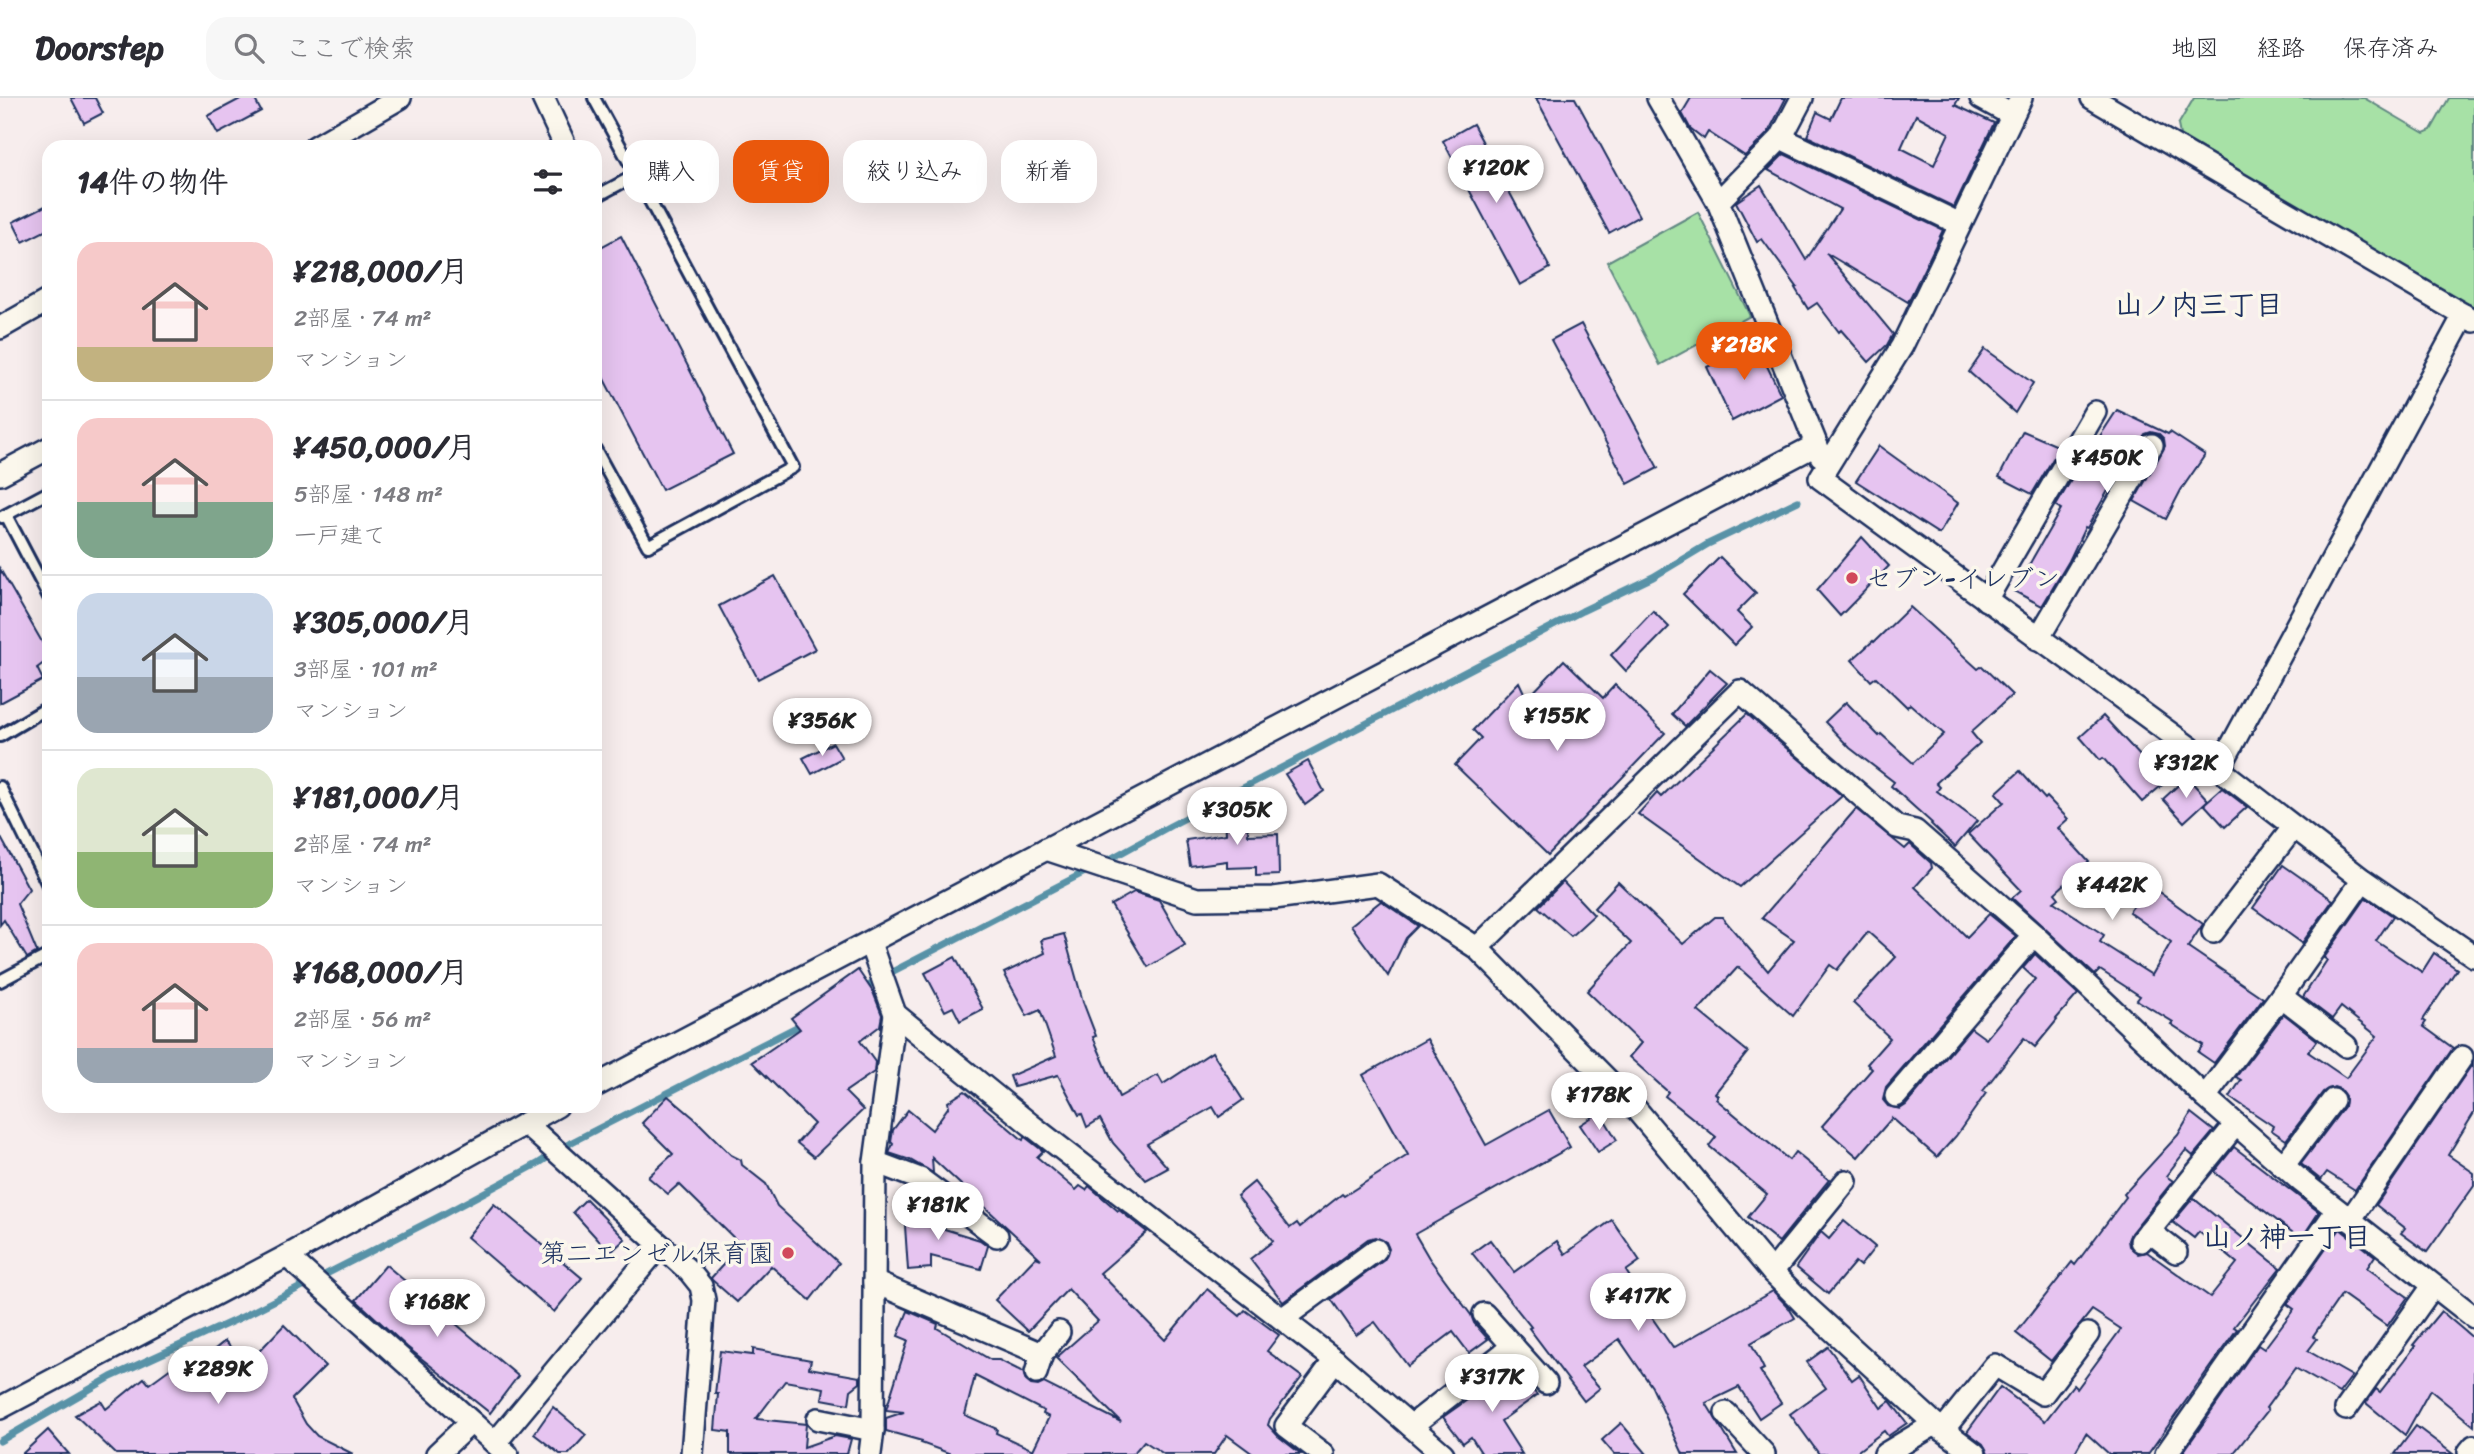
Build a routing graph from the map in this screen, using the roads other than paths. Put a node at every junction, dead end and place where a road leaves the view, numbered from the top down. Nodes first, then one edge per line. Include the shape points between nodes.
1 (400, 98) edge
2 (543, 98) edge
3 (594, 98) edge
4 (1658, 98) edge
5 (1802, 98) edge
6 (1980, 98) edge
7 (2092, 98) edge
8 (2016, 106) edge
9 (1781, 138) junction
10 (327, 140) edge
11 (563, 140) edge
12 (623, 151) edge
13 (623, 182) edge
14 (602, 193) edge
15 (1718, 202) junction
16 (651, 203) edge
17 (1959, 224) junction
18 (42, 304) edge
19 (2469, 318) edge
20 (0, 328) edge
21 (2095, 412) dead end
22 (1816, 445) junction
23 (2152, 445) dead end
24 (42, 452) edge
25 (602, 462) edge
26 (1826, 468) junction
27 (0, 474) edge
28 (42, 496) edge
29 (3, 517) edge
30 (42, 585) edge
31 (1986, 600) junction
32 (2038, 639) junction
33 (42, 710) edge
34 (0, 736) edge
35 (2218, 769) junction
36 (0, 787) edge
37 (2293, 828) junction
38 (1046, 849) junction
39 (42, 873) edge
40 (2364, 880) junction
41 (2213, 932) dead end
42 (2034, 936) junction
43 (870, 943) junction
44 (1477, 948) junction
45 (2474, 956) edge
46 (42, 959) edge
47 (0, 981) edge
48 (2281, 996) junction
49 (895, 1014) junction
50 (2346, 1046) dead end
51 (2462, 1057) dead end
52 (602, 1082) edge
53 (1896, 1096) dead end
54 (2205, 1097) junction
55 (2333, 1100) dead end
56 (544, 1113) edge
57 (525, 1123) junction
58 (2236, 1124) junction
59 (875, 1161) junction
60 (2283, 1166) junction
61 (1846, 1181) dead end
62 (2344, 1215) junction
63 (997, 1236) dead end
64 (660, 1245) junction
65 (1376, 1250) dead end
66 (2176, 1252) dead end
67 (287, 1256) junction
68 (1772, 1272) junction
69 (874, 1282) junction
70 (2433, 1286) junction
71 (1484, 1314) dead end
72 (2474, 1317) edge
73 (1282, 1319) junction
74 (1059, 1332) dead end
75 (2088, 1334) dead end
76 (1513, 1346) junction
77 (1335, 1360) junction
78 (1546, 1383) dead end
79 (0, 1408) edge
80 (2346, 1409) dead end
81 (1726, 1413) dead end
82 (818, 1419) dead end
83 (471, 1422) junction
84 (1411, 1426) junction
85 (1939, 1427) junction
86 (874, 1447) edge
87 (501, 1449) edge
88 (437, 1454) edge
89 (692, 1454) edge
90 (1323, 1454) edge
91 (1443, 1454) edge
92 (1764, 1454) edge
93 (1885, 1454) edge
94 (1975, 1454) edge
95 (2166, 1454) edge

1 - 10 street
2 - 11 street
3 - 12 lane
4 - 15 street
5 - 9 street
6 - 8 street
7 - 19 street
8 - 17 street
9 - 15 street
9 - 17 street
13 - 14 lane
15 - 22 street
16 - 25 lane via 793,467 648,546
17 - 26 street via 1902,346
18 - 20 street
19 - 35 street
21 - 31 street
22 - 26 street
22 - 38 street
23 - 32 street
24 - 27 street
26 - 31 street via 1820,478
28 - 29 lane
29 - 30 lane
31 - 32 street
32 - 35 street
33 - 34 lane
35 - 37 street
36 - 39 lane
37 - 40 street
37 - 41 street
38 - 43 street
38 - 44 street via 1197,899 1274,898 1378,884
40 - 45 street
40 - 48 street
42 - 44 street via 1915,831 1897,827 1740,691
42 - 53 street
42 - 54 street
43 - 49 street
43 - 52 street
44 - 68 street via 1635,1108
46 - 47 lane
48 - 50 street
48 - 54 street
49 - 59 street
49 - 73 street
51 - 62 street
54 - 58 street
55 - 60 street
56 - 57 street
57 - 64 street
57 - 67 street
58 - 60 street
58 - 66 street via 2145,1236
59 - 63 street via 920,1179
59 - 69 street
60 - 62 street
61 - 68 street
62 - 70 street
62 - 95 street
64 - 87 street
64 - 89 street via 701,1286 704,1300
65 - 73 street
67 - 79 street
67 - 83 street
68 - 85 street
69 - 74 street via 1039,1363
69 - 86 street
70 - 72 street
70 - 80 street
71 - 76 street
73 - 77 street
75 - 85 street via 2043,1394 1995,1365
76 - 78 street
76 - 84 street
77 - 84 street
77 - 90 street via 1286,1426
81 - 92 street
82 - 86 street
83 - 87 street
83 - 88 street
84 - 91 street
85 - 93 street
85 - 94 street

